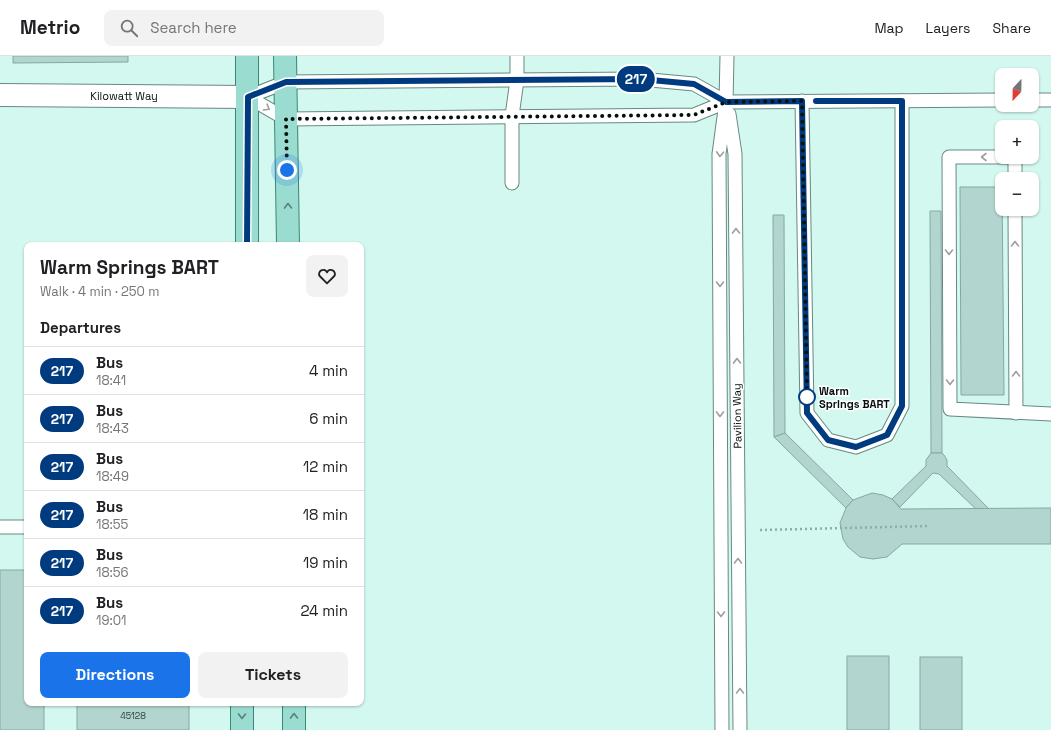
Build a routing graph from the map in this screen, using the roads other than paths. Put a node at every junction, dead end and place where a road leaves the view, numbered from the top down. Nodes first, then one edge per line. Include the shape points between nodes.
1 (247, 56) edge
2 (285, 56) edge
3 (517, 56) edge
4 (727, 56) edge
5 (518, 80) junction
6 (286, 82) junction
7 (0, 95) edge
8 (248, 97) junction
9 (995, 100) edge
10 (1039, 100) edge
11 (1051, 100) edge
12 (802, 101) junction
13 (902, 101) junction
14 (726, 102) junction
15 (512, 116) junction
16 (286, 119) junction
17 (1015, 172) edge
18 (512, 183) dead end
19 (1015, 216) edge
20 (247, 242) edge
21 (288, 242) edge
22 (1016, 413) junction
23 (1051, 414) edge
24 (0, 527) edge
25 (24, 527) edge
26 (242, 706) edge
27 (294, 706) edge
28 (242, 730) edge
29 (294, 730) edge
30 (722, 730) edge
31 (740, 730) edge

1 - 8 main road
2 - 6 main road
3 - 5 lane
4 - 14 lane, Pavilion Way
5 - 6 lane
5 - 14 lane via 640,79 694,84
5 - 15 lane
6 - 8 lane
6 - 16 main road
7 - 8 street, Kilowatt Way
8 -> 16 lane
8 - 20 main road
9 - 13 lane
10 - 11 lane
12 - 13 lane
12 - 13 lane via 807,413 828,440 856,447 887,435 902,406
12 - 14 lane
14 - 15 lane via 694,115
14 -> 30 lane, Pavilion Way via 719,154
31 -> 14 lane, Pavilion Way via 735,154
15 - 16 lane
15 - 18 lane
21 -> 16 main road
17 -> 22 lane via 1015,157 949,157 950,409
22 -> 19 lane
22 - 23 lane
24 - 25 lane
26 -> 28 main road
29 -> 27 main road

